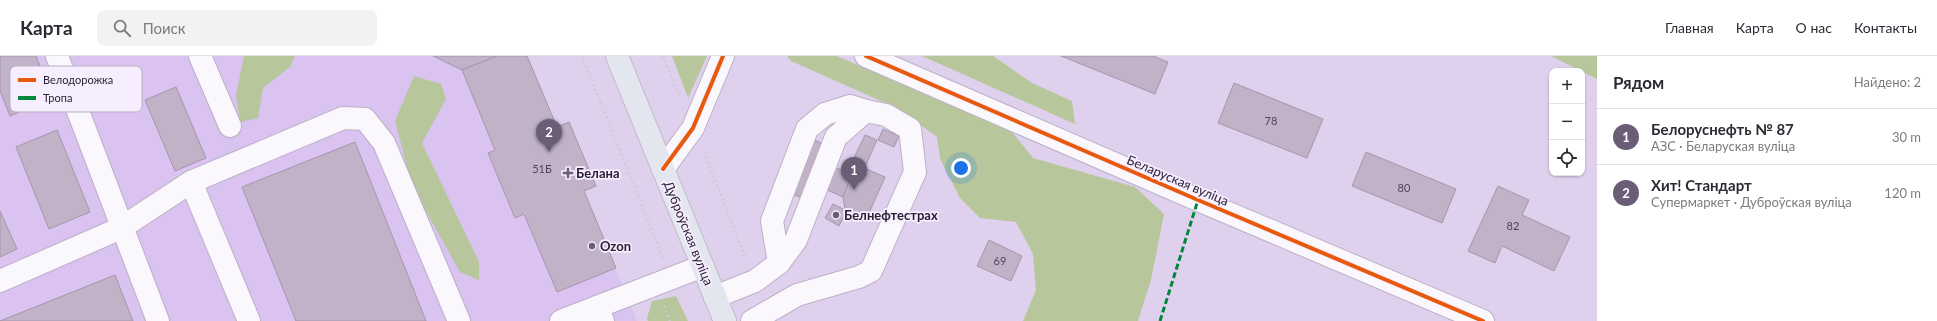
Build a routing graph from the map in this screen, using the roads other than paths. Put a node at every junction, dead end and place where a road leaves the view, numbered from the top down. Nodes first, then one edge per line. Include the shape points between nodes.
1 (57, 56) edge
2 (200, 56) edge
3 (617, 56) edge
4 (723, 56) edge
5 (866, 56) edge
6 (61, 66) edge
7 (866, 111) junction
8 (78, 112) edge
9 (230, 126) dead end
10 (663, 170) junction
11 (191, 182) junction
12 (121, 228) junction
13 (779, 263) junction
14 (703, 266) junction
15 (0, 281) edge
16 (716, 297) junction
17 (600, 314) edge
18 (158, 321) edge
19 (249, 321) edge
20 (459, 321) edge
21 (561, 321) edge
22 (725, 321) edge
23 (752, 321) edge
24 (1484, 321) edge

1 - 6 street
2 - 9 street
3 - 10 main road, Дуброўская вуліца
4 - 10 street via 692,128
5 - 24 street, Беларуская вуліца
7 - 13 street via 836,137 796,240
7 - 13 street via 850,106 825,114 807,129 772,221
7 - 23 street via 886,115 910,129 915,172 872,271 797,295
8 - 12 street
10 - 14 main road, Дуброўская вуліца
11 - 12 street
11 - 19 street
11 - 20 street via 343,118 365,119 384,143
12 - 15 street
12 - 18 street
13 - 16 street via 755,281
14 - 16 main road, Дуброўская вуліца
14 - 17 street via 670,277
16 - 22 main road, Дуброўская вуліца
17 - 21 street

